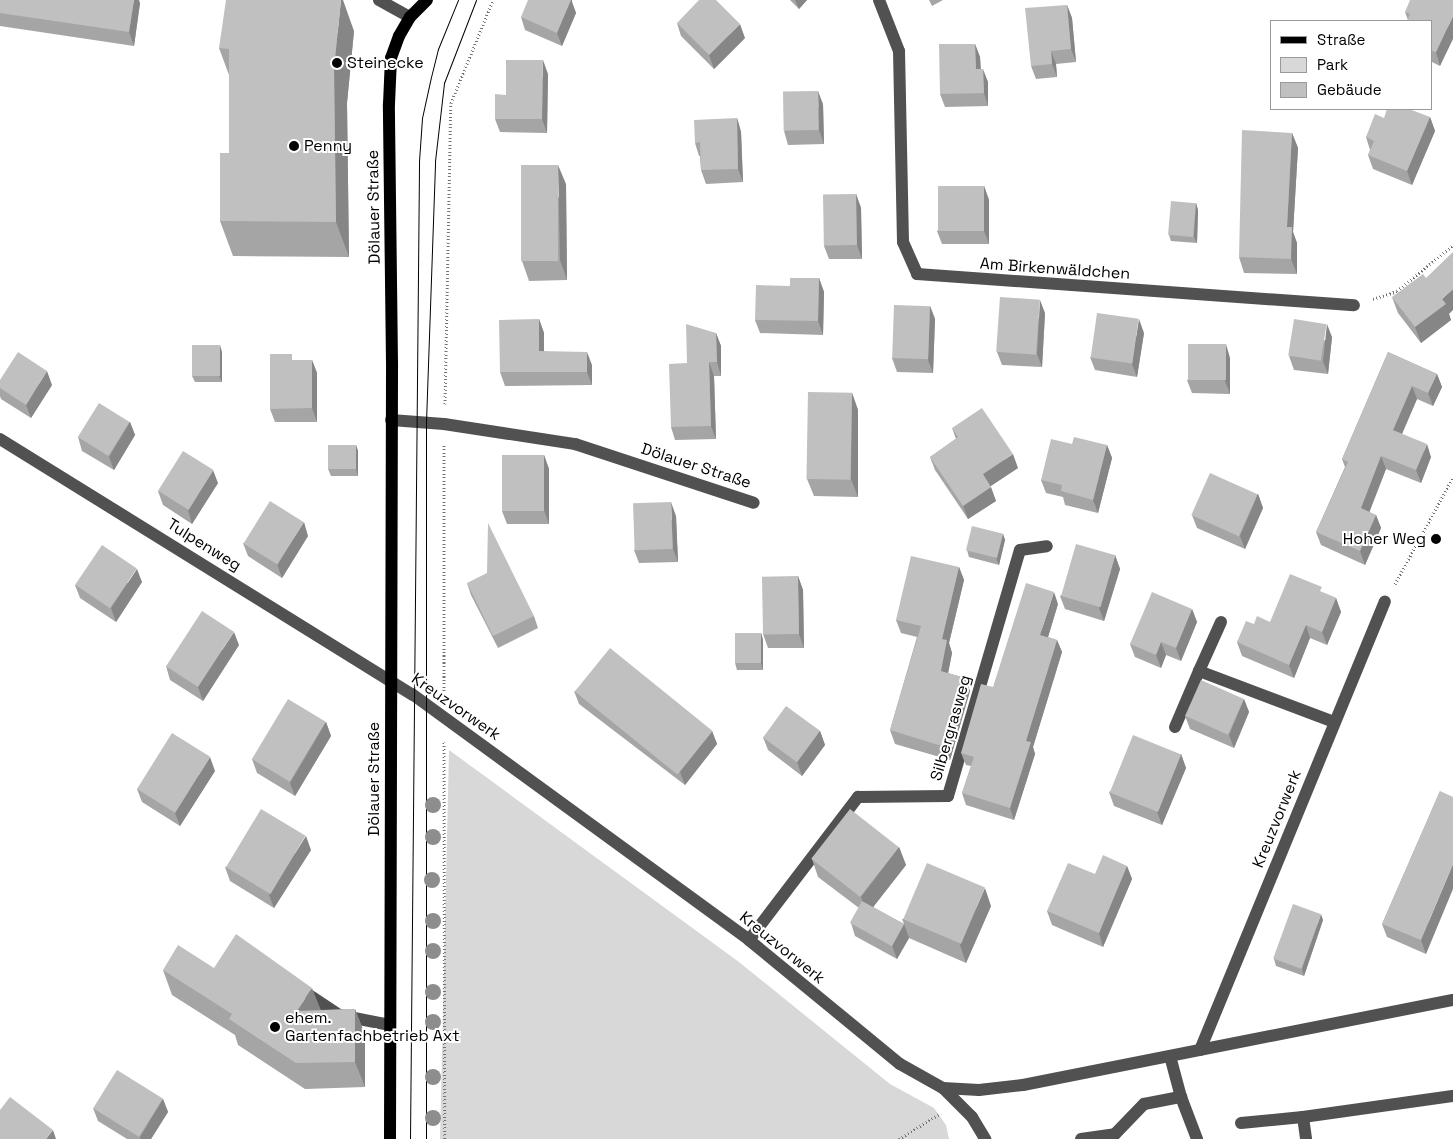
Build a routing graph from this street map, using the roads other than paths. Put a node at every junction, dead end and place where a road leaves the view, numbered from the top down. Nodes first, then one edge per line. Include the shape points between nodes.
1 (379, 0) edge
2 (404, 0) edge
3 (427, 0) edge
4 (879, 0) edge
5 (410, 17) junction
6 (1354, 305) road end
7 (391, 420) junction
8 (0, 439) edge
9 (754, 503) dead end
10 (1048, 546) dead end
11 (1385, 602) road end
12 (1222, 622) dead end
13 (1199, 671) junction
14 (390, 680) junction
15 (1334, 722) junction
16 (1175, 727) dead end
17 (749, 940) junction
18 (288, 980) edge
19 (1453, 1000) edge
20 (390, 1025) junction
21 (1200, 1050) junction
22 (1170, 1056) junction
23 (943, 1088) junction
24 (1453, 1096) edge
25 (1181, 1097) junction
26 (1303, 1117) junction
27 (1241, 1123) dead end
28 (390, 1139) edge
29 (985, 1139) edge
30 (1081, 1139) edge
31 (1197, 1139) edge
32 (1306, 1139) edge

1 - 5 street
2 - 5 street
3 - 5 main road
4 - 6 street, Am Birkenwäldchen via 899,51 903,242 917,274
5 - 7 main road, Dölauer Straße via 391,58
7 - 9 street, Dölauer Straße via 444,424 575,444
7 - 14 main road, Dölauer Straße
8 - 14 street, Tulpenweg
10 - 17 street, Silbergrasweg via 1020,550 948,796 858,797
11 - 15 street, Kreuzvorwerk
12 - 13 street
13 - 15 street
13 - 16 street
14 - 17 street, Kreuzvorwerk via 444,716
14 - 20 main road, Dölauer Straße
15 - 21 street, Kreuzvorwerk
17 - 23 street, Kreuzvorwerk via 900,1064
18 - 20 street via 339,1015
19 - 21 street, Kreuzvorwerk
20 - 28 main road, Dölauer Straße
21 - 22 street, Kreuzvorwerk
22 - 23 street, Kreuzvorwerk via 1023,1085 979,1090
22 - 25 street
23 - 29 street via 972,1117
24 - 26 street
25 - 30 street via 1144,1104 1115,1134
25 - 31 street
26 - 27 street
26 - 32 street

